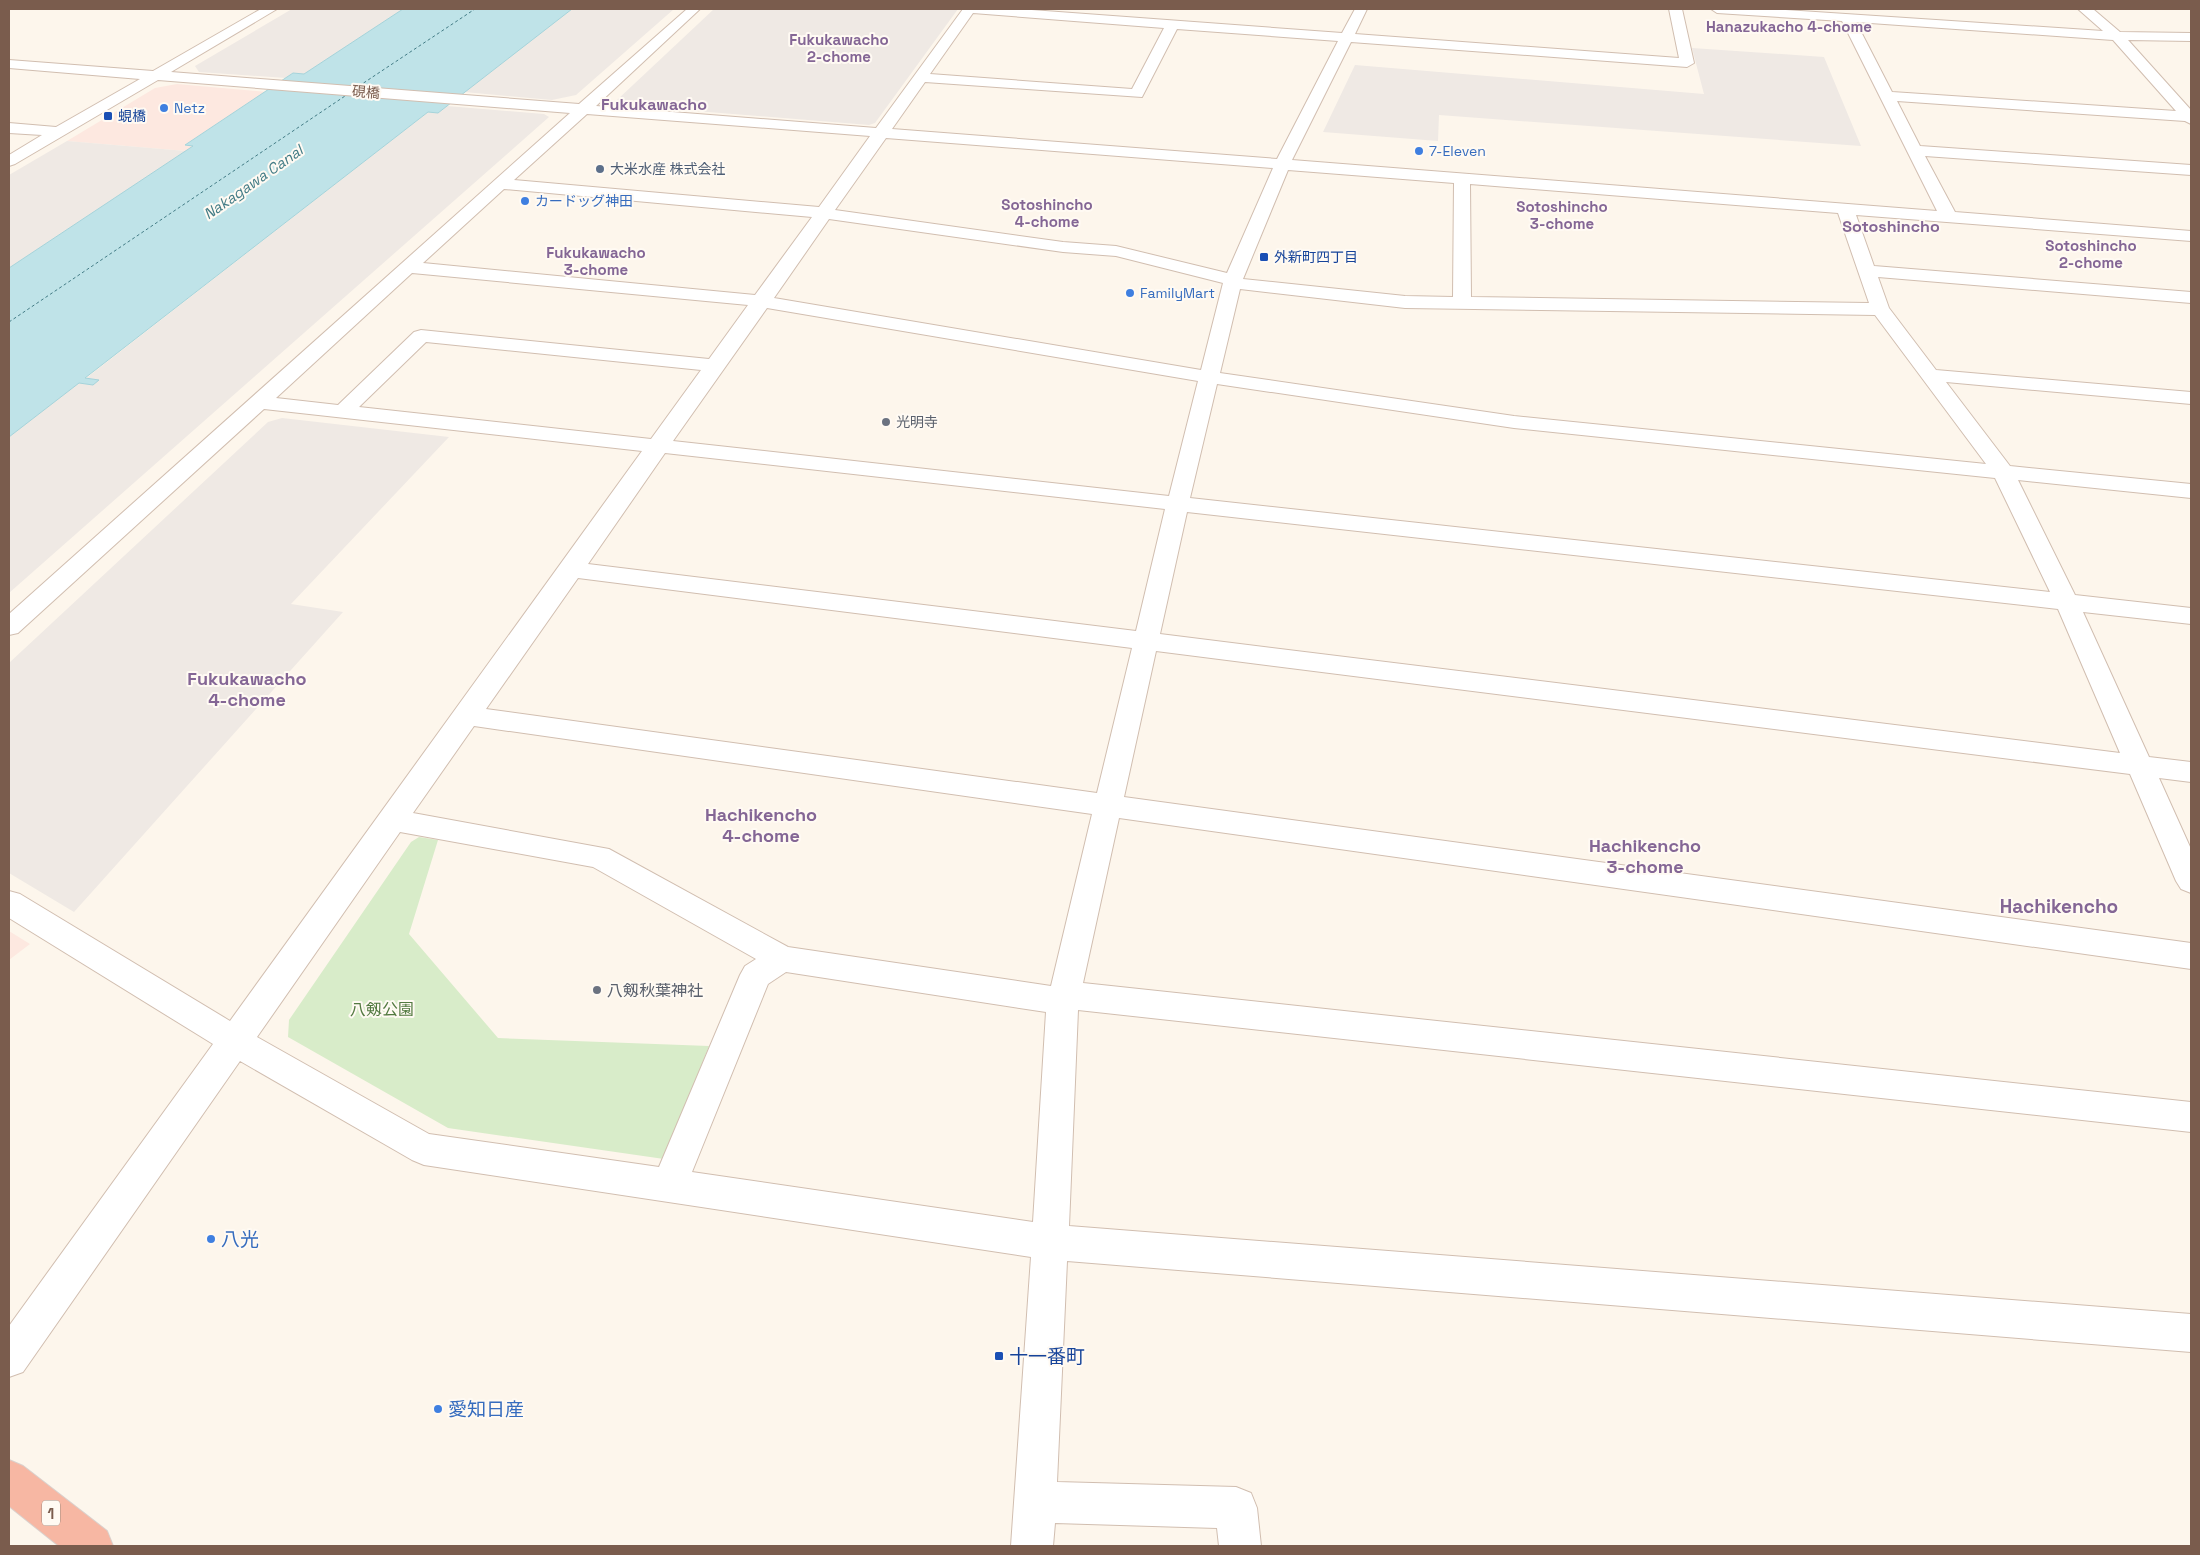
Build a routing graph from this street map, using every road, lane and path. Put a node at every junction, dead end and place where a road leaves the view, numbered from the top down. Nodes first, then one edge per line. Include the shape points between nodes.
1 (270, 9) edge
2 (694, 9) edge
3 (969, 9) edge
4 (1361, 9) edge
5 (1676, 9) edge
6 (1717, 9) edge
7 (2085, 9) edge
8 (1847, 18) junction
9 (1172, 25) junction
10 (2117, 36) junction
11 (2191, 37) edge
12 (1346, 38) junction
13 (9, 64) edge
14 (156, 75) junction
15 (920, 77) junction
16 (1887, 96) junction
17 (583, 109) junction
18 (2190, 118) edge
19 (9, 128) edge
20 (59, 132) junction
21 (881, 133) junction
22 (1914, 150) junction
23 (9, 161) edge
24 (1283, 164) junction
25 (2191, 170) edge
26 (1462, 178) junction
27 (499, 184) junction
28 (1845, 208) junction
29 (824, 213) junction
30 (1948, 216) junction
31 (2191, 236) edge
32 (408, 267) junction
33 (1867, 271) junction
34 (1233, 281) junction
35 (2191, 297) edge
36 (761, 301) junction
37 (1462, 303) junction
38 (1880, 309) junction
39 (715, 366) junction
40 (1930, 375) junction
41 (1209, 377) junction
42 (2191, 398) edge
43 (259, 402) junction
44 (343, 411) junction
45 (658, 446) junction
46 (2004, 472) junction
47 (2191, 491) edge
48 (1178, 503) junction
49 (570, 569) junction
50 (2067, 603) junction
51 (2191, 616) edge
52 (9, 627) edge
53 (1146, 642) junction
54 (466, 716) junction
55 (2139, 766) junction
56 (2191, 772) edge
57 (1109, 804) junction
58 (392, 820) junction
59 (2191, 882) edge
60 (9, 903) edge
61 (2191, 956) edge
62 (782, 959) junction
63 (1064, 998) junction
64 (235, 1041) junction
65 (2191, 1117) edge
66 (669, 1185) junction
67 (1051, 1242) junction
68 (2191, 1333) edge
69 (9, 1358) edge
70 (9, 1480) edge
71 (1036, 1502) junction
72 (92, 1546) edge
73 (1032, 1546) edge
74 (1240, 1546) edge

1 - 14 street
2 - 17 street
3 - 9 street
3 - 15 street
4 - 12 street
5 - 12 street via 1687,63
6 - 8 street
7 - 10 street
8 - 10 street
8 - 16 street
9 - 12 street
9 - 15 street via 1137,94
10 - 11 street
10 - 18 street
12 - 24 street
13 - 14 street, 硯橋
14 - 17 street, 硯橋
14 - 20 street
15 - 21 street
16 - 18 street
16 - 22 street
17 - 21 street, 硯橋
17 - 27 street
19 - 20 street
20 - 23 street
21 - 24 street, 硯橋
21 - 29 street
22 - 25 street
22 - 30 street
24 - 26 street, 硯橋
24 - 34 street
26 - 28 street, 硯橋
26 - 37 street
27 - 29 street
27 - 32 street
28 - 30 street, 硯橋
28 - 33 street
29 - 34 street via 1116,251
29 - 36 street
30 - 31 street, 硯橋
32 - 36 street
32 - 43 street
33 - 35 street
33 - 38 street
34 - 37 street via 1405,302
34 - 41 street
36 - 39 street
36 - 41 street
37 - 38 street
38 - 40 street
39 - 44 street via 421,336
39 - 45 street
40 - 42 street
40 - 46 street
41 - 46 street via 1514,422
41 - 48 street
43 - 44 street
43 - 52 street
44 - 45 street
45 - 48 street
45 - 49 street
46 - 47 street
46 - 50 street
48 - 50 street
48 - 53 street
49 - 53 street
49 - 54 street
50 - 51 street
50 - 55 street
53 - 55 street
53 - 57 street
54 - 57 street
54 - 58 street
55 - 56 street
55 - 59 street
57 - 61 street
57 - 63 street
58 - 62 street via 598,857
58 - 64 street
60 - 64 street
62 - 63 street
62 - 66 street via 756,974
63 - 65 street
63 - 67 street
64 - 66 street via 424,1149
64 - 69 street
66 - 67 street
67 - 68 street
67 - 71 street
70 - 72 highway, 1
71 - 73 street
71 - 74 street via 1236,1508

